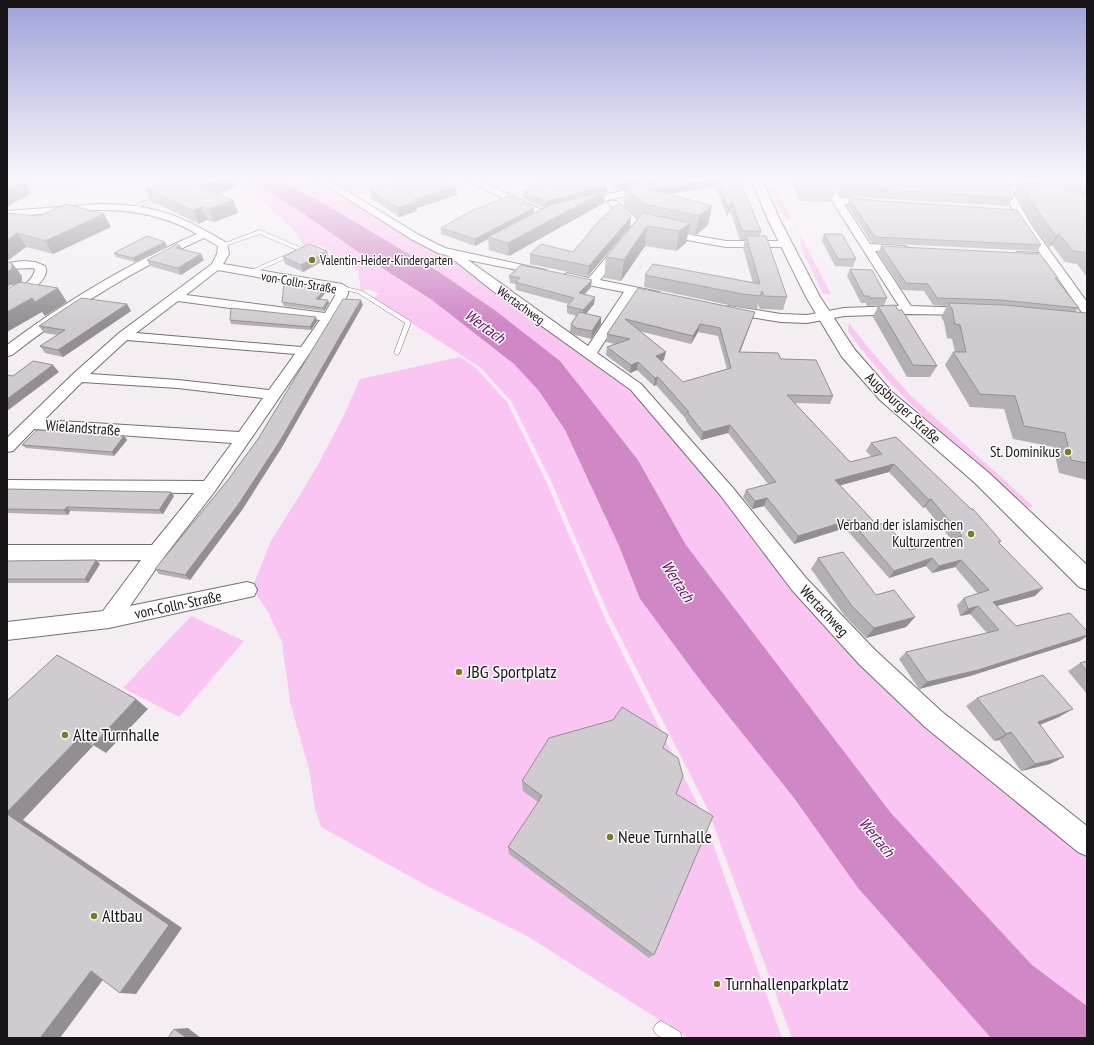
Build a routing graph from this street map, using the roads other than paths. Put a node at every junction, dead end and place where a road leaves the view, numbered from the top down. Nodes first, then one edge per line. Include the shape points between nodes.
1 (192, 228) edge
2 (400, 228) edge
3 (779, 228) edge
4 (855, 228) edge
5 (1025, 228) edge
6 (646, 229) joint
7 (205, 234) junction
8 (788, 244) junction
9 (223, 245) junction
10 (867, 247) junction
11 (480, 249) dead end
12 (913, 250) edge
13 (453, 254) junction
14 (1006, 254) edge
15 (467, 256) junction
16 (1047, 257) junction
17 (7, 266) edge
18 (216, 266) junction
19 (249, 273) junction
20 (592, 282) junction
21 (342, 288) junction
22 (632, 290) junction
23 (175, 297) junction
24 (670, 298) edge
25 (7, 301) edge
26 (715, 307) edge
27 (907, 310) junction
28 (982, 312) edge
29 (824, 316) junction
30 (328, 317) junction
31 (1085, 318) edge
32 (124, 336) junction
33 (305, 351) junction
34 (7, 352) edge
35 (397, 353) dead end
36 (588, 354) junction
37 (78, 377) junction
38 (274, 395) junction
39 (31, 424) junction
40 (243, 438) junction
41 (7, 447) edge
42 (7, 486) edge
43 (209, 487) junction
44 (157, 552) junction
45 (7, 553) edge
46 (1087, 580) edge
47 (248, 590) dead end
48 (109, 619) junction
49 (7, 631) edge
50 (1087, 843) edge
51 (661, 1029) dead end
52 (674, 1038) edge

1 - 7 street
2 - 13 street via 442,251
3 - 8 main road, Augsburger Straße
4 - 10 street
5 - 16 street
6 - 8 street via 704,242
6 - 20 street
7 - 9 street
7 - 34 street via 115,278
8 - 29 main road, Augsburger Straße
9 - 18 street via 223,254
9 - 19 lane via 260,232 302,250
10 - 12 street
10 - 27 street
11 - 15 street
13 - 15 street
13 - 36 street, Wertachweg
14 - 16 street
15 - 20 street
16 - 31 street
17 - 25 street via 35,265 41,268 36,281
18 - 19 street
18 - 23 street, Wielandstraße
19 - 21 street, von-Colln-Straße
20 - 22 street
21 - 30 street, von-Colln-Straße via 342,294
21 - 35 lane via 360,292 408,322
22 - 24 street
22 - 36 street
23 - 30 street, von-Colln-Straße
23 - 32 street, Wielandstraße
26 - 29 street via 781,318 807,319
27 - 28 street
27 - 29 street via 844,312
29 - 46 main road, Augsburger Straße via 848,353 886,396 982,478
30 - 33 street, von-Colln-Straße
32 - 33 street
32 - 37 street, Wielandstraße
33 - 38 street, von-Colln-Straße
36 - 50 street, Wertachweg via 636,387 726,492 799,584 867,657 933,719
37 - 38 street via 178,384
37 - 39 street, Wielandstraße
38 - 40 street, von-Colln-Straße
39 - 40 street, Wielandstraße
39 - 41 street, Wielandstraße
40 - 43 street, von-Colln-Straße
42 - 43 street
43 - 44 street, von-Colln-Straße
44 - 45 street
44 - 48 street, von-Colln-Straße
47 - 48 street, von-Colln-Straße
48 - 49 street, von-Colln-Straße
51 - 52 lane

